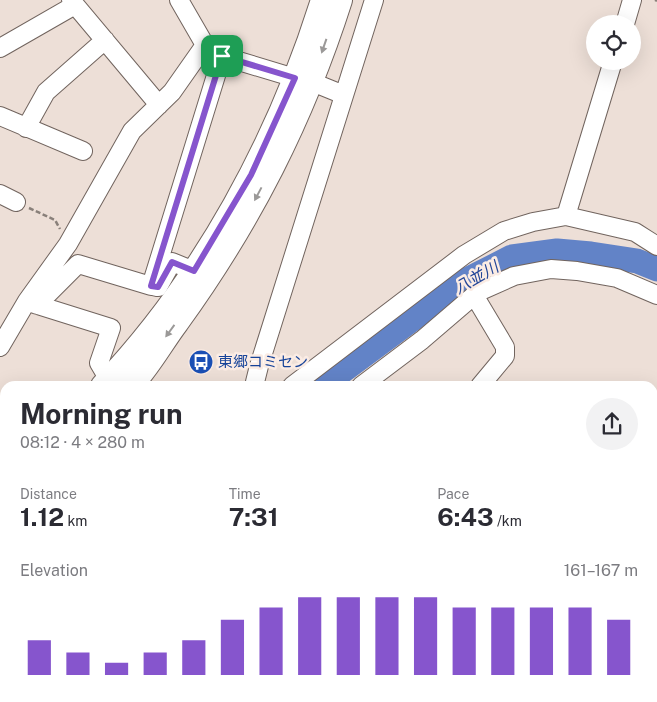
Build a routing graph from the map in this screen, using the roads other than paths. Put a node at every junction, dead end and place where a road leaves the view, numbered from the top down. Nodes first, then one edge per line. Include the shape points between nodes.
1 (179, 0) edge
2 (323, 0) edge
3 (340, 0) edge
4 (374, 0) edge
5 (632, 0) edge
6 (73, 2) edge
7 (628, 15) edge
8 (105, 40) junction
9 (205, 45) junction
10 (0, 48) edge
11 (222, 56) junction
12 (610, 70) edge
13 (303, 80) junction
14 (344, 95) junction
15 (159, 105) junction
16 (0, 116) edge
17 (26, 128) junction
18 (83, 151) dead end
19 (0, 194) edge
20 (16, 202) road end
21 (566, 216) junction
22 (657, 246) edge
23 (194, 271) junction
24 (151, 286) junction
25 (474, 295) junction
26 (657, 295) edge
27 (32, 303) junction
28 (0, 347) edge
29 (112, 381) edge
30 (116, 381) edge
31 (117, 381) edge
32 (255, 381) edge
33 (299, 381) edge
34 (368, 381) edge
35 (484, 381) edge

1 - 9 street
2 - 13 street
3 -> 13 street
4 - 14 street
5 - 7 street
6 - 8 street
6 - 10 street
8 - 15 street
8 - 17 street via 46,92
9 - 11 street
9 - 15 street
11 - 13 street
11 - 24 street
12 - 21 street
13 - 14 street
13 - 23 street
13 -> 31 street via 286,142 236,235 212,273
14 - 32 street
15 - 27 street via 132,131
16 - 17 street
17 - 18 street
19 - 20 street
21 - 22 street via 635,232
21 - 33 street via 504,231 464,255
23 - 24 street via 172,262 158,287
23 - 30 street
24 - 27 street via 78,264
25 - 26 street via 496,282 551,269 617,278
25 - 34 street
25 - 35 street via 505,347 505,356
27 - 28 street
27 - 29 street via 111,328 99,363

